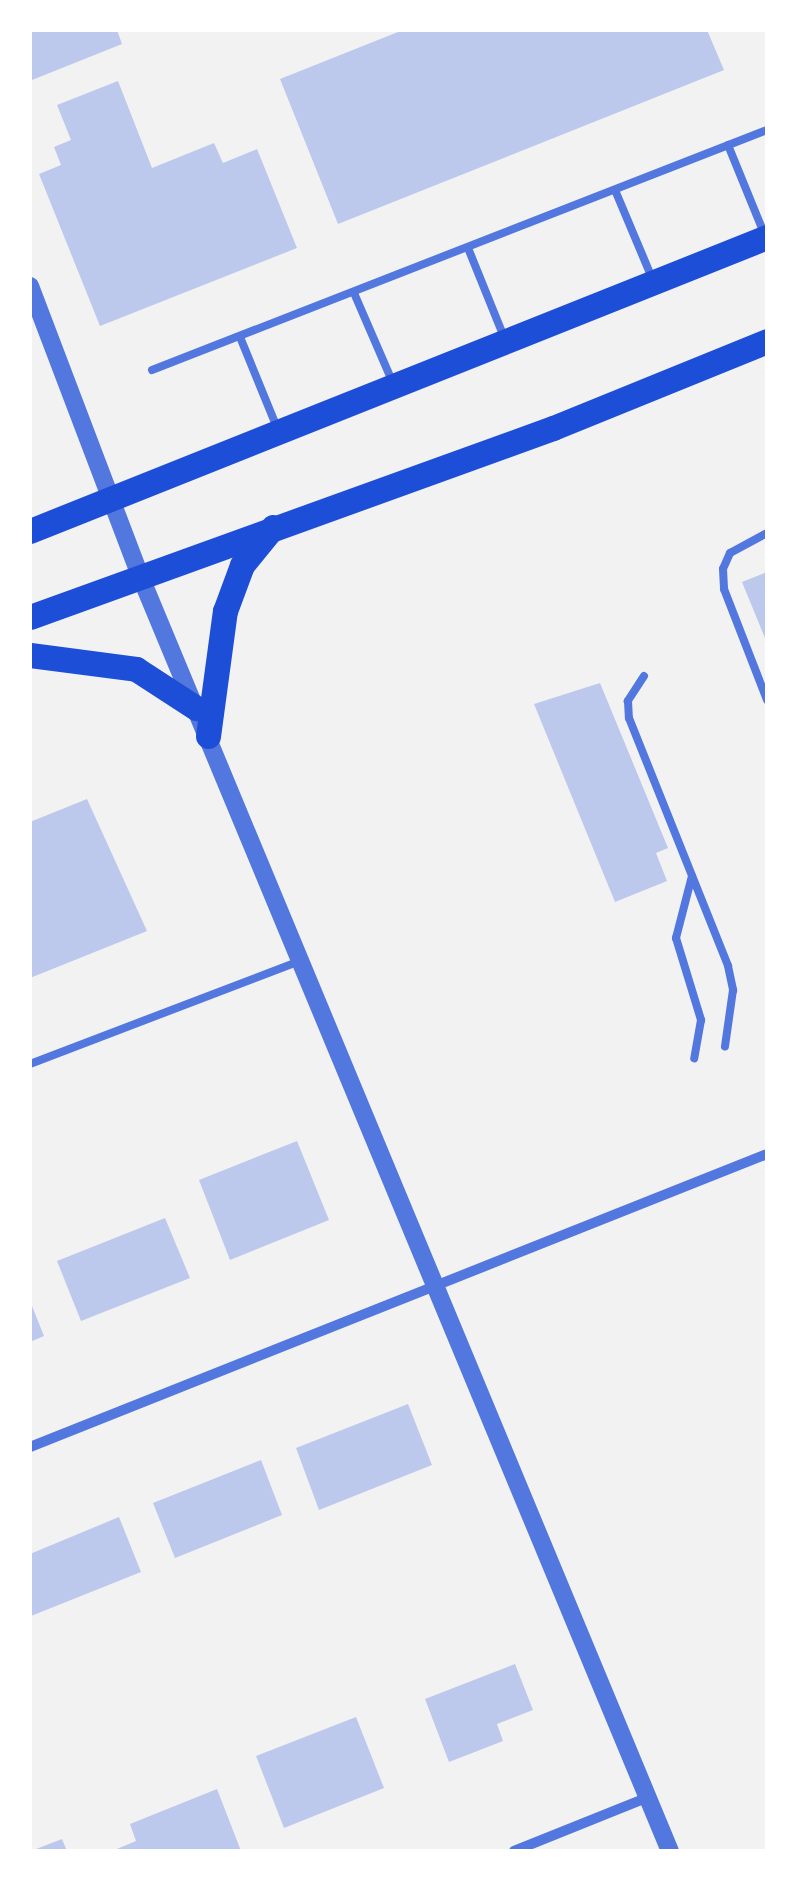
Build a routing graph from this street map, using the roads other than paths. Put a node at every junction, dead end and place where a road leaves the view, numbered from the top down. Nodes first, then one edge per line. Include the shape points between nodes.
1 (767, 130) edge
2 (728, 145) junction
3 (615, 190) junction
4 (766, 237) edge
5 (468, 248) junction
6 (654, 282) junction
7 (30, 286) edge
8 (354, 293) junction
9 (240, 336) junction
10 (506, 340) junction
11 (767, 341) edge
12 (152, 370) dead end
13 (394, 385) junction
14 (279, 431) junction
15 (113, 497) junction
16 (275, 525) junction
17 (30, 531) edge
18 (767, 534) edge
19 (139, 573) junction
20 (30, 617) edge
21 (30, 655) edge
22 (644, 676) dead end
23 (767, 700) edge
24 (196, 708) junction
25 (208, 736) junction
26 (692, 876) junction
27 (302, 960) junction
28 (725, 1046) dead end
29 (694, 1058) dead end
30 (30, 1064) edge
31 (767, 1154) edge
32 (437, 1282) junction
33 (30, 1447) edge
34 (649, 1797) junction
35 (514, 1851) edge
36 (670, 1851) edge

1 - 2 lane
2 - 3 lane
2 - 4 lane
3 - 5 lane
3 - 6 lane
4 - 6 main road
5 - 8 lane
5 - 10 lane
6 - 10 main road
7 - 15 street
8 - 9 lane
8 - 13 lane
9 - 12 lane
9 - 14 lane
10 - 13 main road
11 - 16 main road via 553,428
13 - 14 main road
14 - 15 main road
15 - 17 main road
15 - 19 street
16 - 19 main road
16 - 25 main road via 242,565 225,610
18 - 23 lane via 730,553 723,569 724,589
19 - 20 main road
19 - 24 street
21 - 24 main road via 136,669
22 - 26 lane via 628,701 629,718
24 - 25 street
25 - 27 street
26 - 28 lane via 733,990
26 - 29 lane via 676,938 701,1020
27 - 30 lane
27 - 32 street
31 - 32 street
32 - 33 street
32 - 34 street
34 - 35 street
34 - 36 street

